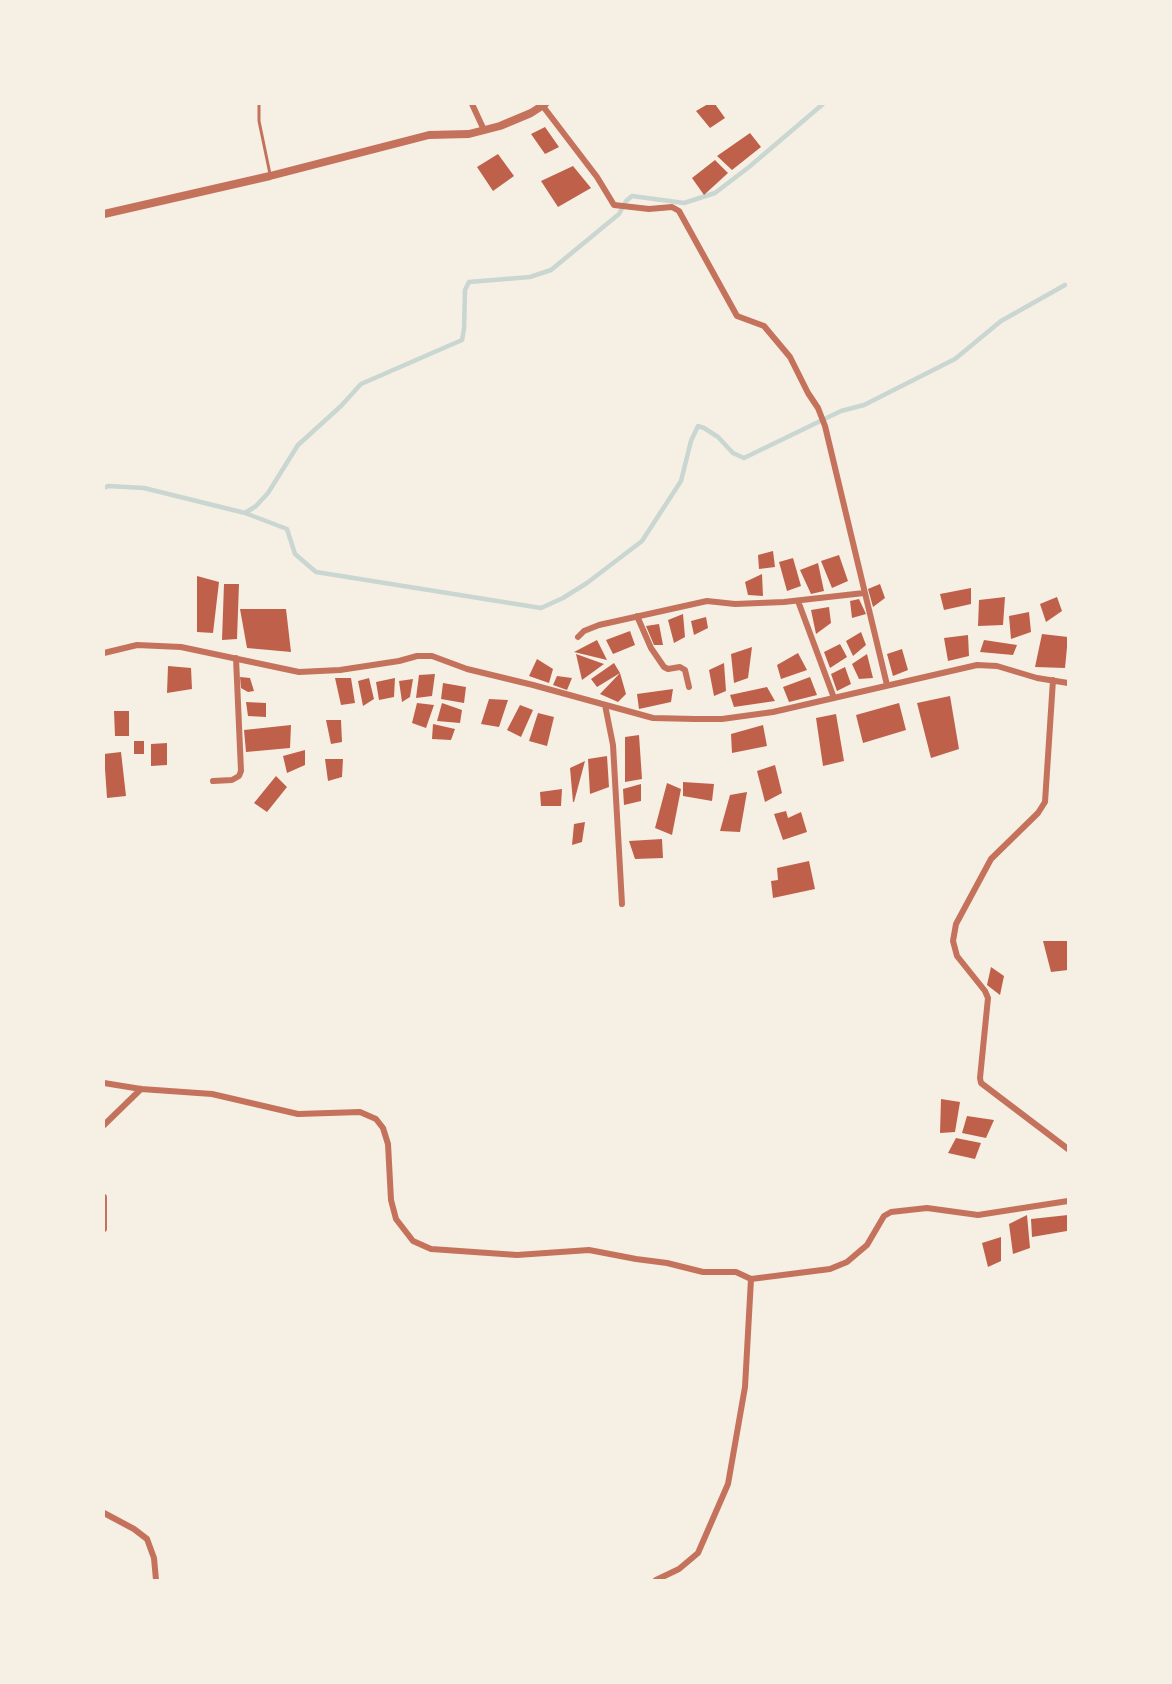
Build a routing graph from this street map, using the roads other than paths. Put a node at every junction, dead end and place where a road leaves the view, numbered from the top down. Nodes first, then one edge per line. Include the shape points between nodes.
1 (259, 104) edge
2 (472, 104) edge
3 (544, 104) edge
4 (484, 130) junction
5 (270, 176) junction
6 (104, 214) edge
7 (864, 593) junction
8 (798, 601) junction
9 (638, 616) junction
10 (578, 637) dead end
11 (104, 653) edge
12 (236, 658) junction
13 (1053, 680) junction
14 (1068, 683) edge
15 (887, 685) junction
16 (689, 687) dead end
17 (834, 698) junction
18 (605, 705) junction
19 (213, 781) dead end
20 (622, 904) dead end
21 (104, 1083) edge
22 (141, 1089) junction
23 (104, 1125) edge
24 (1068, 1149) edge
25 (104, 1197) edge
26 (1068, 1201) edge
27 (104, 1229) edge
28 (751, 1280) junction
29 (104, 1513) edge
30 (156, 1581) edge
31 (656, 1581) edge

1 - 5 lane
2 - 4 street
3 - 4 street via 531,113
3 - 7 street via 612,203 618,207 672,207 679,211 737,316 759,323 790,357 825,426
4 - 5 street via 429,135
5 - 6 street
7 - 8 street
7 - 15 street
8 - 9 street via 735,604 713,600
8 - 17 street
9 - 10 street via 592,628
9 - 16 street via 664,667 685,670
11 - 12 street via 137,645 181,647
12 - 18 street via 299,672 432,656
12 - 19 street via 241,771 232,780
13 - 14 street
13 - 15 street via 998,666 977,665
13 - 24 street via 1046,802 991,859 954,933 957,956 988,998 981,1083
15 - 17 street
17 - 18 street via 722,719 653,717
18 - 20 street via 613,745
21 - 22 street
22 - 23 street
22 - 28 street via 212,1094 298,1114 360,1112 376,1119 388,1143 396,1220 413,1241 431,1249 517,1255 589,1250 703,1272 736,1272
25 - 27 street
26 - 28 street via 978,1215 927,1208 891,1212 884,1216 867,1245 847,1262 830,1269
28 - 31 street via 745,1387 728,1484 698,1553
29 - 30 street via 147,1539

